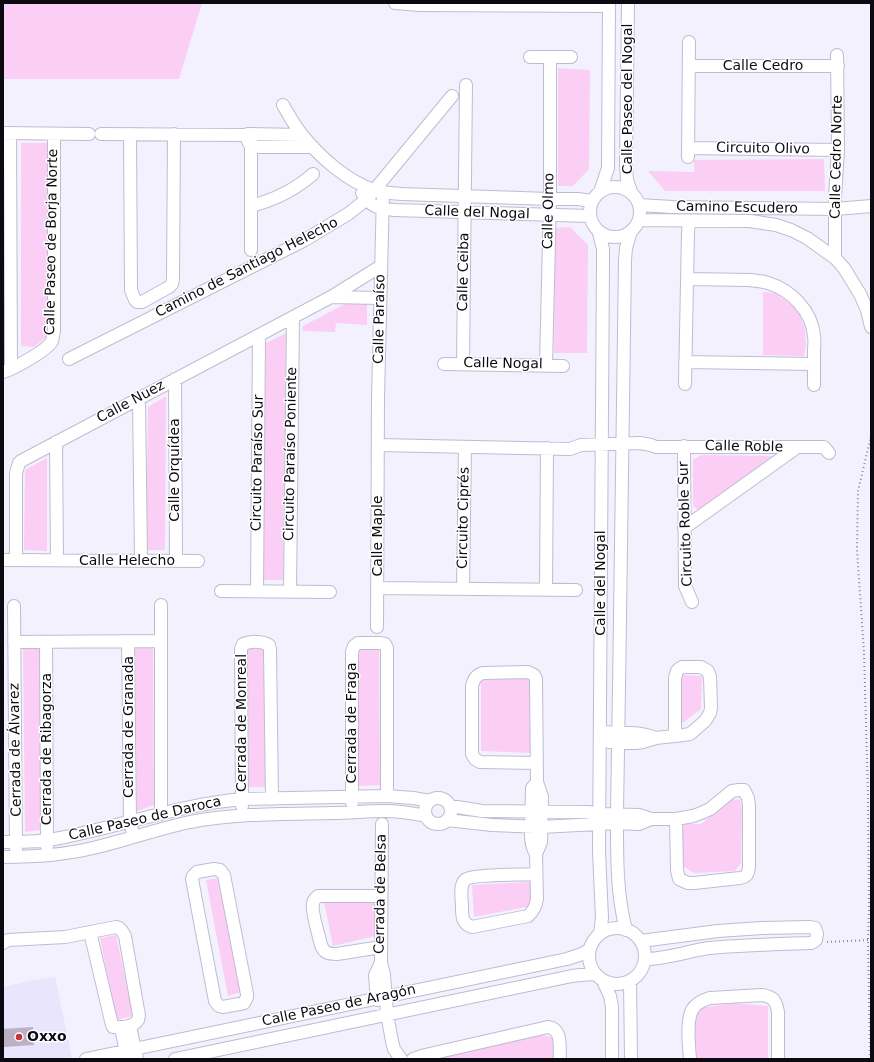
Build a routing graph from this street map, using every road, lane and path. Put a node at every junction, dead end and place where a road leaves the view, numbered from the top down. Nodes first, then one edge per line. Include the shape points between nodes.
1 (395, 3) edge
2 (628, 3) edge
3 (469, 4) edge
4 (609, 5) edge
5 (689, 42) dead end
6 (530, 57) dead end
7 (550, 57) junction
8 (571, 57) dead end
9 (837, 61) joint
10 (689, 66) junction
11 (466, 85) dead end
12 (452, 96) dead end
13 (282, 105) dead end
14 (6, 133) edge
15 (54, 134) junction
16 (130, 134) junction
17 (174, 134) junction
18 (248, 135) junction
19 (302, 135) junction
20 (251, 147) junction
21 (313, 147) junction
22 (838, 150) junction
23 (313, 174) dead end
24 (374, 194) junction
25 (632, 194) junction
26 (465, 196) junction
27 (596, 196) junction
28 (550, 199) junction
29 (639, 205) junction
30 (251, 206) junction
31 (871, 206) edge
32 (382, 208) junction
33 (836, 209) junction
34 (465, 213) junction
35 (549, 215) junction
36 (589, 216) junction
37 (639, 220) junction
38 (689, 221) junction
39 (631, 231) junction
40 (599, 233) junction
41 (251, 250) dead end
42 (836, 258) junction
43 (381, 266) junction
44 (687, 279) junction
45 (331, 297) junction
46 (380, 298) junction
47 (293, 317) junction
48 (871, 326) edge
49 (259, 335) junction
50 (69, 359) dead end
51 (685, 362) junction
52 (444, 364) dead end
53 (463, 364) junction
54 (814, 364) junction
55 (546, 365) junction
56 (7, 366) edge
57 (563, 366) dead end
58 (175, 379) junction
59 (685, 384) dead end
60 (814, 385) dead end
61 (139, 398) junction
62 (871, 436) edge
63 (56, 442) junction
64 (378, 445) junction
65 (684, 446) junction
66 (465, 447) junction
67 (547, 448) junction
68 (602, 448) junction
69 (623, 448) junction
70 (796, 448) junction
71 (829, 453) dead end
72 (684, 528) junction
73 (3, 560) edge
74 (16, 560) junction
75 (57, 560) junction
76 (141, 560) junction
77 (176, 560) junction
78 (198, 561) dead end
79 (377, 588) junction
80 (463, 589) junction
81 (546, 590) junction
82 (576, 590) dead end
83 (221, 591) dead end
84 (257, 591) junction
85 (290, 591) junction
86 (330, 592) dead end
87 (692, 602) dead end
88 (161, 605) dead end
89 (14, 606) dead end
90 (377, 627) dead end
91 (128, 641) junction
92 (161, 641) junction
93 (14, 642) junction
94 (46, 642) junction
95 (675, 736) junction
96 (600, 737) junction
97 (618, 737) junction
98 (536, 763) junction
99 (387, 796) junction
100 (352, 797) junction
101 (272, 798) junction
102 (242, 799) junction
103 (430, 801) junction
104 (196, 805) junction
105 (536, 812) junction
106 (352, 813) junction
107 (161, 814) junction
108 (449, 814) junction
109 (243, 815) junction
110 (426, 816) junction
111 (599, 819) junction
112 (617, 819) junction
113 (676, 819) junction
114 (199, 821) junction
115 (130, 822) junction
116 (382, 824) dead end
117 (536, 827) junction
118 (134, 837) junction
119 (47, 840) junction
120 (3, 842) edge
121 (16, 842) junction
122 (47, 856) junction
123 (3, 857) edge
124 (17, 857) junction
125 (536, 874) junction
126 (381, 896) junction
127 (626, 930) junction
128 (90, 932) junction
129 (600, 934) junction
130 (816, 940) junction
131 (868, 940) junction
132 (641, 941) junction
133 (3, 943) edge
134 (381, 947) junction
135 (590, 949) junction
136 (645, 958) junction
137 (599, 978) junction
138 (630, 981) junction
139 (381, 997) junction
140 (234, 1005) junction
141 (383, 1015) junction
142 (126, 1026) junction
143 (239, 1027) junction
144 (243, 1045) junction
145 (131, 1054) edge
146 (86, 1059) edge
147 (175, 1059) edge
148 (392, 1059) edge
149 (400, 1059) edge
150 (414, 1059) edge
151 (560, 1059) edge
152 (612, 1059) edge
153 (631, 1059) edge
154 (690, 1059) edge
155 (778, 1059) edge
156 (870, 1059) edge

1 - 3 street
2 - 25 street, Calle Paseo del Nogal via 626,165 627,180
3 - 4 street
4 - 27 street, Calle Paseo del Nogal via 608,168
5 - 10 street
6 - 7 street
7 - 8 street
7 - 28 street, Calle Olmo
9 - 10 street, Calle Cedro
9 - 22 street, Calle Cedro Norte
10 - 22 street, Circuito Olivo via 688,152
11 - 26 street, Calle Ceiba
12 - 24 street, Camino de Santiago Helecho
13 - 19 street
14 - 15 street, Calle Paseo de Borja Norte
14 - 56 street, Calle Paseo de Borja Norte
15 - 16 street, Calle Paseo de Borja Norte
15 - 56 street, Calle Paseo de Borja Norte via 52,341 25,361
16 - 17 street, Calle Paseo de Borja Norte
16 - 17 street via 131,290 137,302 142,302 172,284
17 - 18 street, Calle Paseo de Borja Norte
18 - 19 street, Calle Paseo de Borja Norte
18 - 20 street
19 - 21 street
20 - 21 street
20 - 30 street
21 - 24 street via 327,161
22 - 33 street, Calle Cedro Norte
23 - 30 street via 274,199
24 - 26 street, Calle del Nogal
24 - 32 street, Calle Paraíso
24 - 50 street, Camino de Santiago Helecho via 338,221 303,241
25 - 27 street via 619,187 606,189
25 - 29 street
26 - 28 street, Calle del Nogal
26 - 34 street, Calle Ceiba
27 - 28 street, Calle del Nogal
27 - 36 street via 590,206
28 - 35 street, Calle Olmo
29 - 33 street, Camino Escudero
29 - 37 street
30 - 41 street
31 - 33 street, Camino Escudero
32 - 34 street, Calle del Nogal
32 - 43 street, Calle Paraíso
33 - 42 street, Calle Cedro Norte
34 - 35 street, Calle del Nogal
34 - 53 street, Calle Ceiba
35 - 36 street, Calle del Nogal
35 - 55 street, Calle Olmo
36 - 40 street
37 - 38 street, Camino Escudero
37 - 39 street
38 - 42 street, Camino Escudero via 750,221 776,225 807,238
38 - 44 street
39 - 40 street via 616,238
39 - 69 street, Calle del Nogal via 625,260
40 - 68 street, Calle del Nogal via 603,249
42 - 48 street, Camino Escudero via 860,294
43 - 45 street, Calle Nuez
43 - 46 street, Calle Paraíso
44 - 51 street
44 - 54 street via 750,280 769,283 792,296 812,324
45 - 46 street, Calle Nuez
45 - 47 street, Calle Nuez
46 - 64 street, Calle Paraíso
47 - 49 street, Calle Nuez
47 - 85 street, Circuito Paraíso Poniente
49 - 58 street, Calle Nuez
49 - 84 street, Circuito Paraíso Sur
51 - 54 street
51 - 59 street
52 - 53 street, Calle Nogal
53 - 55 street, Calle Nogal
54 - 60 street
55 - 57 street, Calle Nogal
58 - 61 street, Calle Nuez
58 - 77 street, Calle Orquídea
61 - 63 street, Calle Nuez
61 - 76 street
62 - 131 path via 858,491 857,550 864,652 868,794
63 - 74 street, Calle Nuez via 25,458 17,467
63 - 75 street
64 - 66 street, Circuito Ciprés
64 - 79 street, Calle Maple
65 - 69 street, Calle Roble via 656,447 646,451
65 - 70 street, Calle Roble
65 - 72 street, Circuito Roble Sur
66 - 67 street, Circuito Ciprés
66 - 80 street, Circuito Ciprés
67 - 68 street, Circuito Ciprés via 570,449 581,445
67 - 81 street
68 - 69 street, Calle Roble
68 - 96 street, Calle del Nogal
69 - 97 street, Calle del Nogal
70 - 71 street, Calle Roble via 824,448
70 - 72 street
72 - 87 street, Circuito Roble Sur via 685,586
73 - 74 street, Calle Helecho
74 - 75 street, Calle Helecho
75 - 76 street, Calle Helecho
76 - 77 street, Calle Helecho
77 - 78 street, Calle Helecho
79 - 80 street, Circuito Ciprés
79 - 90 street, Calle Maple
80 - 81 street, Circuito Ciprés
81 - 82 street, Circuito Ciprés
83 - 84 street
84 - 85 street
85 - 86 street
88 - 92 street
89 - 93 street, Cerrada de Álvarez
91 - 92 street
91 - 94 street
91 - 115 street, Cerrada de Granada
92 - 107 street
93 - 94 street
93 - 121 street, Cerrada de Álvarez
94 - 119 street, Cerrada de Ribagorza
95 - 95 street via 690,734 710,713 710,677 708,671 701,667 682,667 675,675
95 - 97 street via 643,742
96 - 97 street
96 - 111 street, Calle del Nogal
97 - 112 street, Calle del Nogal
98 - 98 street via 537,684 534,675 528,672 479,674 472,686 472,754 475,759 480,762
98 - 105 street via 537,782 542,798
99 - 100 street, Calle Paseo de Daroca
99 - 100 street, Cerrada de Fraga via 387,648 381,643 358,643 352,652
99 - 103 street, Calle Paseo de Daroca
100 - 101 street, Calle Paseo de Daroca
100 - 106 street, Cerrada de Fraga
101 - 102 street, Calle Paseo de Daroca
101 - 102 street, Cerrada de Monreal via 270,650 269,645 264,642 247,642 241,649
102 - 104 street, Calle Paseo de Daroca
102 - 109 street, Cerrada de Monreal
103 - 108 street via 442,798 446,801
103 - 110 street via 426,808
104 - 107 street, Calle Paseo de Daroca
104 - 114 street
105 - 108 street via 482,811 457,807
105 - 111 street via 588,812
105 - 117 street
106 - 109 street, Calle Paseo de Daroca
106 - 110 street, Calle Paseo de Daroca via 384,811
107 - 115 street, Calle Paseo de Daroca
108 - 110 street via 440,823 432,822
108 - 117 street via 492,825
109 - 114 street, Calle Paseo de Daroca
111 - 112 street
111 - 117 street
111 - 129 street, Calle del Nogal via 602,918
112 - 113 street via 639,824 651,819
112 - 127 street, Calle del Nogal via 620,897
113 - 113 street via 679,878 694,883 747,875 748,798 744,790 732,791 701,813
114 - 118 street, Calle Paseo de Daroca
115 - 118 street, Cerrada de Granada
115 - 119 street, Calle Paseo de Daroca
116 - 126 street, Cerrada de Belsa
117 - 125 street via 531,842 536,854
118 - 122 street, Calle Paseo de Daroca via 94,848
119 - 121 street, Calle Paseo de Daroca
119 - 122 street, Cerrada de Ribagorza
120 - 121 street, Calle Paseo de Daroca
121 - 124 street, Cerrada de Álvarez
122 - 124 street, Calle Paseo de Daroca
123 - 124 street, Calle Paseo de Daroca
125 - 125 street via 536,905 528,916 472,927 465,923 462,913 462,884 465,880 478,876
126 - 134 street, Cerrada de Belsa
126 - 134 street via 318,896 313,904 322,949 326,952 337,954
127 - 129 street via 617,928
127 - 132 street
128 - 133 street via 65,937 8,940
128 - 142 street via 110,1022 113,1027
128 - 142 street via 116,927 125,936 139,1015 137,1022
129 - 135 street
130 - 131 path
130 - 132 street via 815,928 810,926 718,931
130 - 136 street via 812,943 707,948 655,959
131 - 156 path
132 - 136 street
134 - 139 street, Cerrada de Belsa via 384,975
135 - 137 street via 591,966
135 - 139 street, Calle Paseo de Aragón via 567,959
136 - 138 street via 638,976
137 - 138 street via 612,984
137 - 141 street, Calle Paseo de Aragón via 572,976
137 - 152 street via 610,996 612,1006
138 - 153 street
139 - 141 street, Cerrada de Belsa
139 - 143 street, Calle Paseo de Aragón
140 - 140 street via 244,1003 247,994 224,875 220,870 214,869 198,872 192,879 215,1001 221,1007
140 - 143 street
141 - 144 street, Calle Paseo de Aragón
141 - 148 street via 386,1052
141 - 149 street
142 - 145 street
143 - 144 street
143 - 145 street, Calle Paseo de Aragón
144 - 147 street, Calle Paseo de Aragón
145 - 146 street, Calle Paseo de Aragón
150 - 151 street via 548,1027 556,1030
154 - 155 street via 690,1019 696,1005 710,998 762,995 774,1000 777,1006

